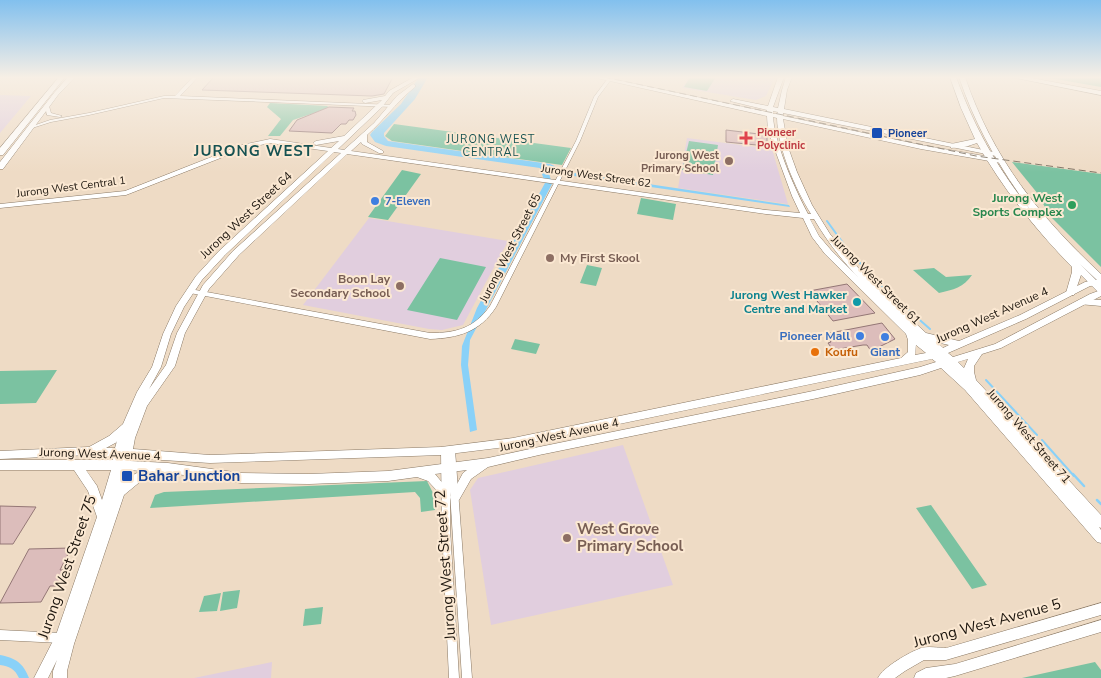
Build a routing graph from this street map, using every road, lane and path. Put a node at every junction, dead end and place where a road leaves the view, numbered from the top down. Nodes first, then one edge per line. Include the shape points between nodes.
1 (36, 109) edge
2 (46, 109) edge
3 (47, 109) edge
4 (102, 109) edge
5 (111, 109) edge
6 (366, 109) edge
7 (377, 109) edge
8 (389, 109) edge
9 (591, 109) edge
10 (758, 109) edge
11 (763, 109) edge
12 (780, 109) edge
13 (964, 109) edge
14 (974, 109) edge
15 (770, 111) junction
16 (780, 114) junction
17 (366, 120) junction
18 (804, 122) junction
19 (29, 128) junction
20 (780, 132) junction
21 (365, 133) junction
22 (346, 137) junction
23 (978, 140) junction
24 (315, 144) junction
25 (954, 146) junction
26 (335, 147) junction
27 (347, 149) junction
28 (381, 152) junction
29 (984, 152) junction
30 (0, 153) edge
31 (363, 153) junction
32 (322, 158) junction
33 (999, 158) junction
34 (336, 159) junction
35 (989, 160) junction
36 (0, 167) edge
37 (558, 180) junction
38 (0, 204) edge
39 (808, 215) junction
40 (1076, 265) junction
41 (1100, 286) edge
42 (190, 292) junction
43 (203, 292) junction
44 (1071, 293) junction
45 (1082, 302) junction
46 (1101, 304) edge
47 (912, 331) junction
48 (960, 344) junction
49 (980, 352) junction
50 (938, 354) junction
51 (904, 361) junction
52 (947, 362) junction
53 (920, 371) junction
54 (970, 384) junction
55 (127, 427) junction
56 (90, 451) junction
57 (448, 451) junction
58 (123, 452) junction
59 (0, 455) edge
60 (488, 463) junction
61 (76, 464) junction
62 (0, 465) edge
63 (120, 465) junction
64 (168, 468) junction
65 (449, 468) junction
66 (418, 473) junction
67 (119, 492) junction
68 (450, 494) junction
69 (102, 518) junction
70 (1101, 523) edge
71 (1101, 538) edge
72 (1101, 609) edge
73 (1101, 626) edge
74 (0, 635) edge
75 (62, 638) junction
76 (40, 678) edge
77 (60, 678) edge
78 (454, 678) edge
79 (467, 678) edge
80 (885, 678) edge
81 (921, 678) edge

1 - 30 main road
2 - 19 main road
3 - 4 street via 49,114 62,116
5 - 19 street
6 - 17 street via 369,112
7 - 17 street, Jurong West Street 64
8 - 21 street, Jurong West Street 64
9 - 37 street, Jurong West Street 65
10 - 15 street
11 - 15 street
12 - 16 street, Jurong West Street 61
13 - 23 main road
14 - 33 main road
15 - 16 street
15 - 39 street, Jurong West Street 61 via 773,139
16 - 18 street
16 - 20 street, Jurong West Street 61
16 - 25 street
17 - 22 street, Jurong West Street 64
18 - 20 street via 790,125
18 - 35 street
19 - 36 main road
20 - 39 street, Jurong West Street 61
21 - 27 street, Jurong West Street 64
21 - 28 street via 364,143
22 - 24 street
22 - 26 street, Jurong West Street 64
23 - 25 main road
23 - 29 main road
24 - 26 street, Jurong West Central 1
24 - 32 street via 322,152
24 - 38 street, Jurong West Central 1 via 280,141 244,146 126,193
25 - 29 street
26 - 27 street, Jurong West Central 1
26 - 32 street, Jurong West Street 64
27 - 28 street, Jurong West Street 62
27 - 31 street, Jurong West Street 62
27 - 34 street, Jurong West Street 64
28 - 37 street, Jurong West Street 62
29 - 33 street
29 - 35 main road
31 - 34 street
31 - 37 street, Jurong West Street 62
32 - 42 street, Jurong West Street 64 via 213,262
33 - 35 street
33 - 41 main road via 1042,220
34 - 43 street, Jurong West Street 64 via 236,253
35 - 40 main road via 1042,232
37 - 39 street, Jurong West Street 62
37 - 43 street, Jurong West Street 65 via 493,307 479,324 458,333 430,336
39 - 47 street, Jurong West Street 61 via 842,258
40 - 41 main road
40 - 44 main road
41 - 44 street, Jurong West Avenue 4
41 - 45 street, Jurong West Avenue 4
42 - 43 street, Jurong West Street 65
42 - 55 street, Jurong West Street 64 via 180,306
43 - 58 street, Jurong West Street 64 via 188,317 170,366 144,404
44 - 48 street, Jurong West Avenue 4 via 1023,318
45 - 46 main road
45 - 49 street, Jurong West Avenue 4 via 1012,340
47 - 48 street
47 - 50 street, Jurong West Street 61
47 - 51 street via 912,353
48 - 50 street, Jurong West Avenue 4
49 - 52 street, Jurong West Avenue 4
49 - 54 street via 969,363
50 - 51 street, Jurong West Avenue 4
50 - 52 street, Jurong West Street 71
51 - 57 street, Jurong West Avenue 4 via 513,442
52 - 53 street, Jurong West Avenue 4
52 - 54 street, Jurong West Street 71
53 - 54 street via 943,371
53 - 60 street, Jurong West Avenue 4
54 - 70 street, Jurong West Street 71
54 - 71 street, Jurong West Street 71
55 - 56 street
55 - 58 street, Jurong West Street 64
56 - 58 street, Jurong West Avenue 4
56 - 59 street, Jurong West Avenue 4
57 - 58 street, Jurong West Avenue 4 via 210,459
57 - 65 street, Jurong West Street 72
58 - 63 street, Jurong West Street 64
60 - 65 street, Jurong West Avenue 4
60 - 68 street via 468,476
61 - 62 street, Jurong West Avenue 4
61 - 63 street, Jurong West Avenue 4
61 - 69 street via 93,489
63 - 64 street, Jurong West Avenue 4
63 - 67 street, Jurong West Street 75 via 124,474
63 - 69 street, Jurong West Street 75
64 - 66 street, Jurong West Avenue 4 via 241,478 309,480
64 - 67 street via 132,479
65 - 66 street, Jurong West Avenue 4
65 - 68 street, Jurong West Street 72
66 - 68 street via 427,474
67 - 77 street, Jurong West Street 75 via 68,644
68 - 78 street, Jurong West Street 72
68 - 79 street, Jurong West Street 72
69 - 75 street, Jurong West Street 75
72 - 80 street, Jurong West Avenue 5 via 946,654 923,654
73 - 81 street
74 - 75 street
75 - 76 street, Jurong West Street 75

